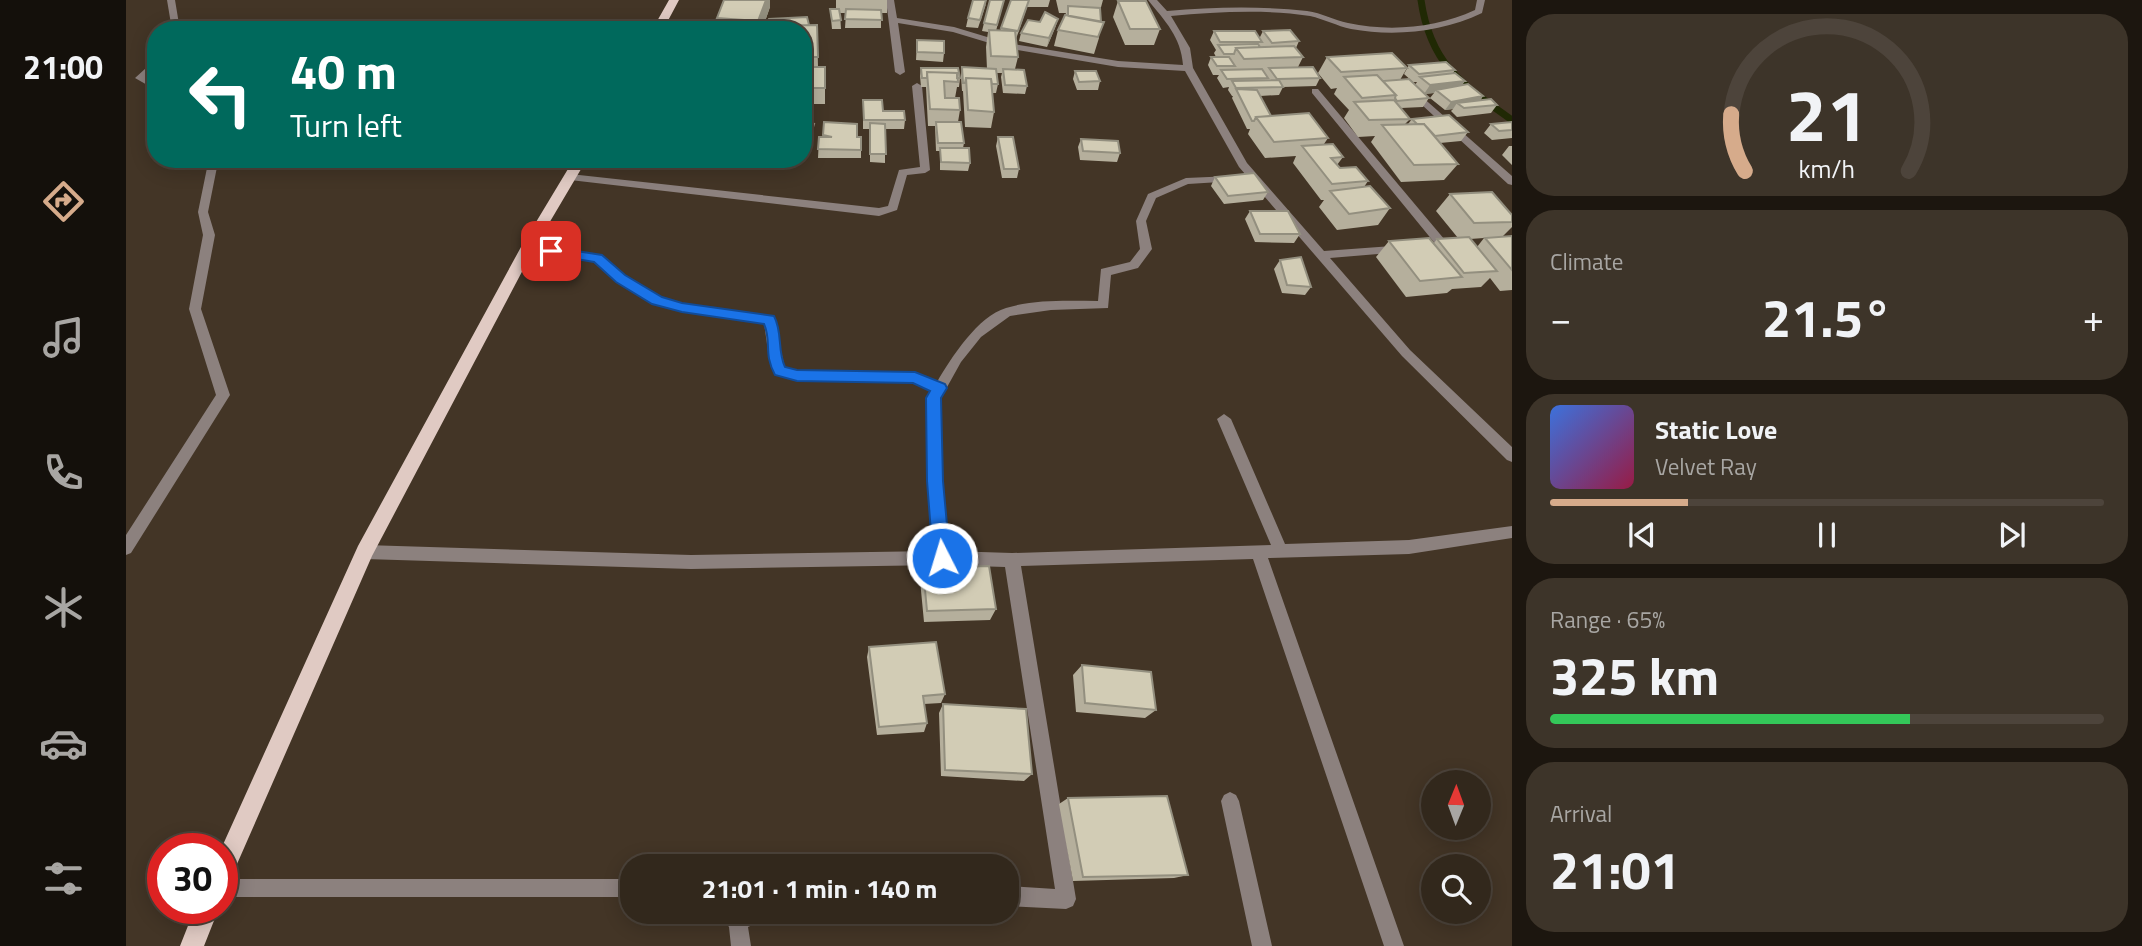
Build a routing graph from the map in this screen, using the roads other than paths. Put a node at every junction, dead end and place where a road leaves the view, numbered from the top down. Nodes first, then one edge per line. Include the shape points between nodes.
1 (171, 0) edge
2 (674, 0) edge
3 (890, 0) edge
4 (1152, 0) edge
5 (1481, 0) edge
6 (1165, 14) junction
7 (893, 20) junction
8 (175, 21) edge
9 (662, 21) edge
10 (1188, 68) junction
11 (147, 71) edge
12 (900, 72) dead end
13 (147, 82) edge
14 (1403, 83) edge
15 (917, 86) dead end
16 (1315, 91) dead end
17 (213, 168) edge
18 (576, 168) edge
19 (570, 177) junction
20 (1255, 179) junction
21 (1512, 182) edge
22 (528, 247) junction
23 (1320, 255) junction
24 (939, 388) junction
25 (1224, 419) dead end
26 (1512, 456) edge
27 (1512, 532) edge
28 (126, 548) edge
29 (365, 552) junction
30 (1258, 552) junction
31 (1282, 552) junction
32 (942, 558) junction
33 (1012, 560) junction
34 (1230, 801) dead end
35 (238, 836) edge
36 (238, 888) edge
37 (620, 888) edge
38 (1019, 897) edge
39 (201, 924) edge
40 (735, 924) edge
41 (192, 946) edge
42 (741, 946) edge
43 (1262, 946) edge
44 (1394, 946) edge

1 - 8 street
2 - 9 main road
3 - 7 street
4 - 6 street
5 - 6 street via 1479,12 1462,21 1406,29 1337,23 1314,14
6 - 10 street via 1186,48
7 - 10 street via 1118,64
7 - 12 street
10 - 20 street
11 - 13 street via 140,78
14 - 21 street
15 - 19 street via 925,170 903,172 893,208 879,212
16 - 23 street via 1452,249 1369,249
17 - 28 street via 203,212 209,235 195,309 223,395
18 - 19 main road
19 - 22 main road
20 - 23 street
20 - 24 street via 1186,181 1152,196 1141,221 1146,249 1134,265 1105,272 1104,305 1007,312 977,334
22 - 24 street via 598,258 620,279 657,300 769,319 775,332 773,356 780,371 797,376 915,377
22 - 29 main road
23 - 26 street via 1406,353
24 - 32 street via 934,398 935,481
25 - 31 street
27 - 31 street via 1409,547
29 - 32 street via 691,562
29 - 35 main road
30 - 31 street
30 - 33 street
30 - 44 street
32 - 33 street
33 - 38 street via 1066,899
34 - 43 street
36 - 37 street
39 - 41 main road
40 - 42 street

